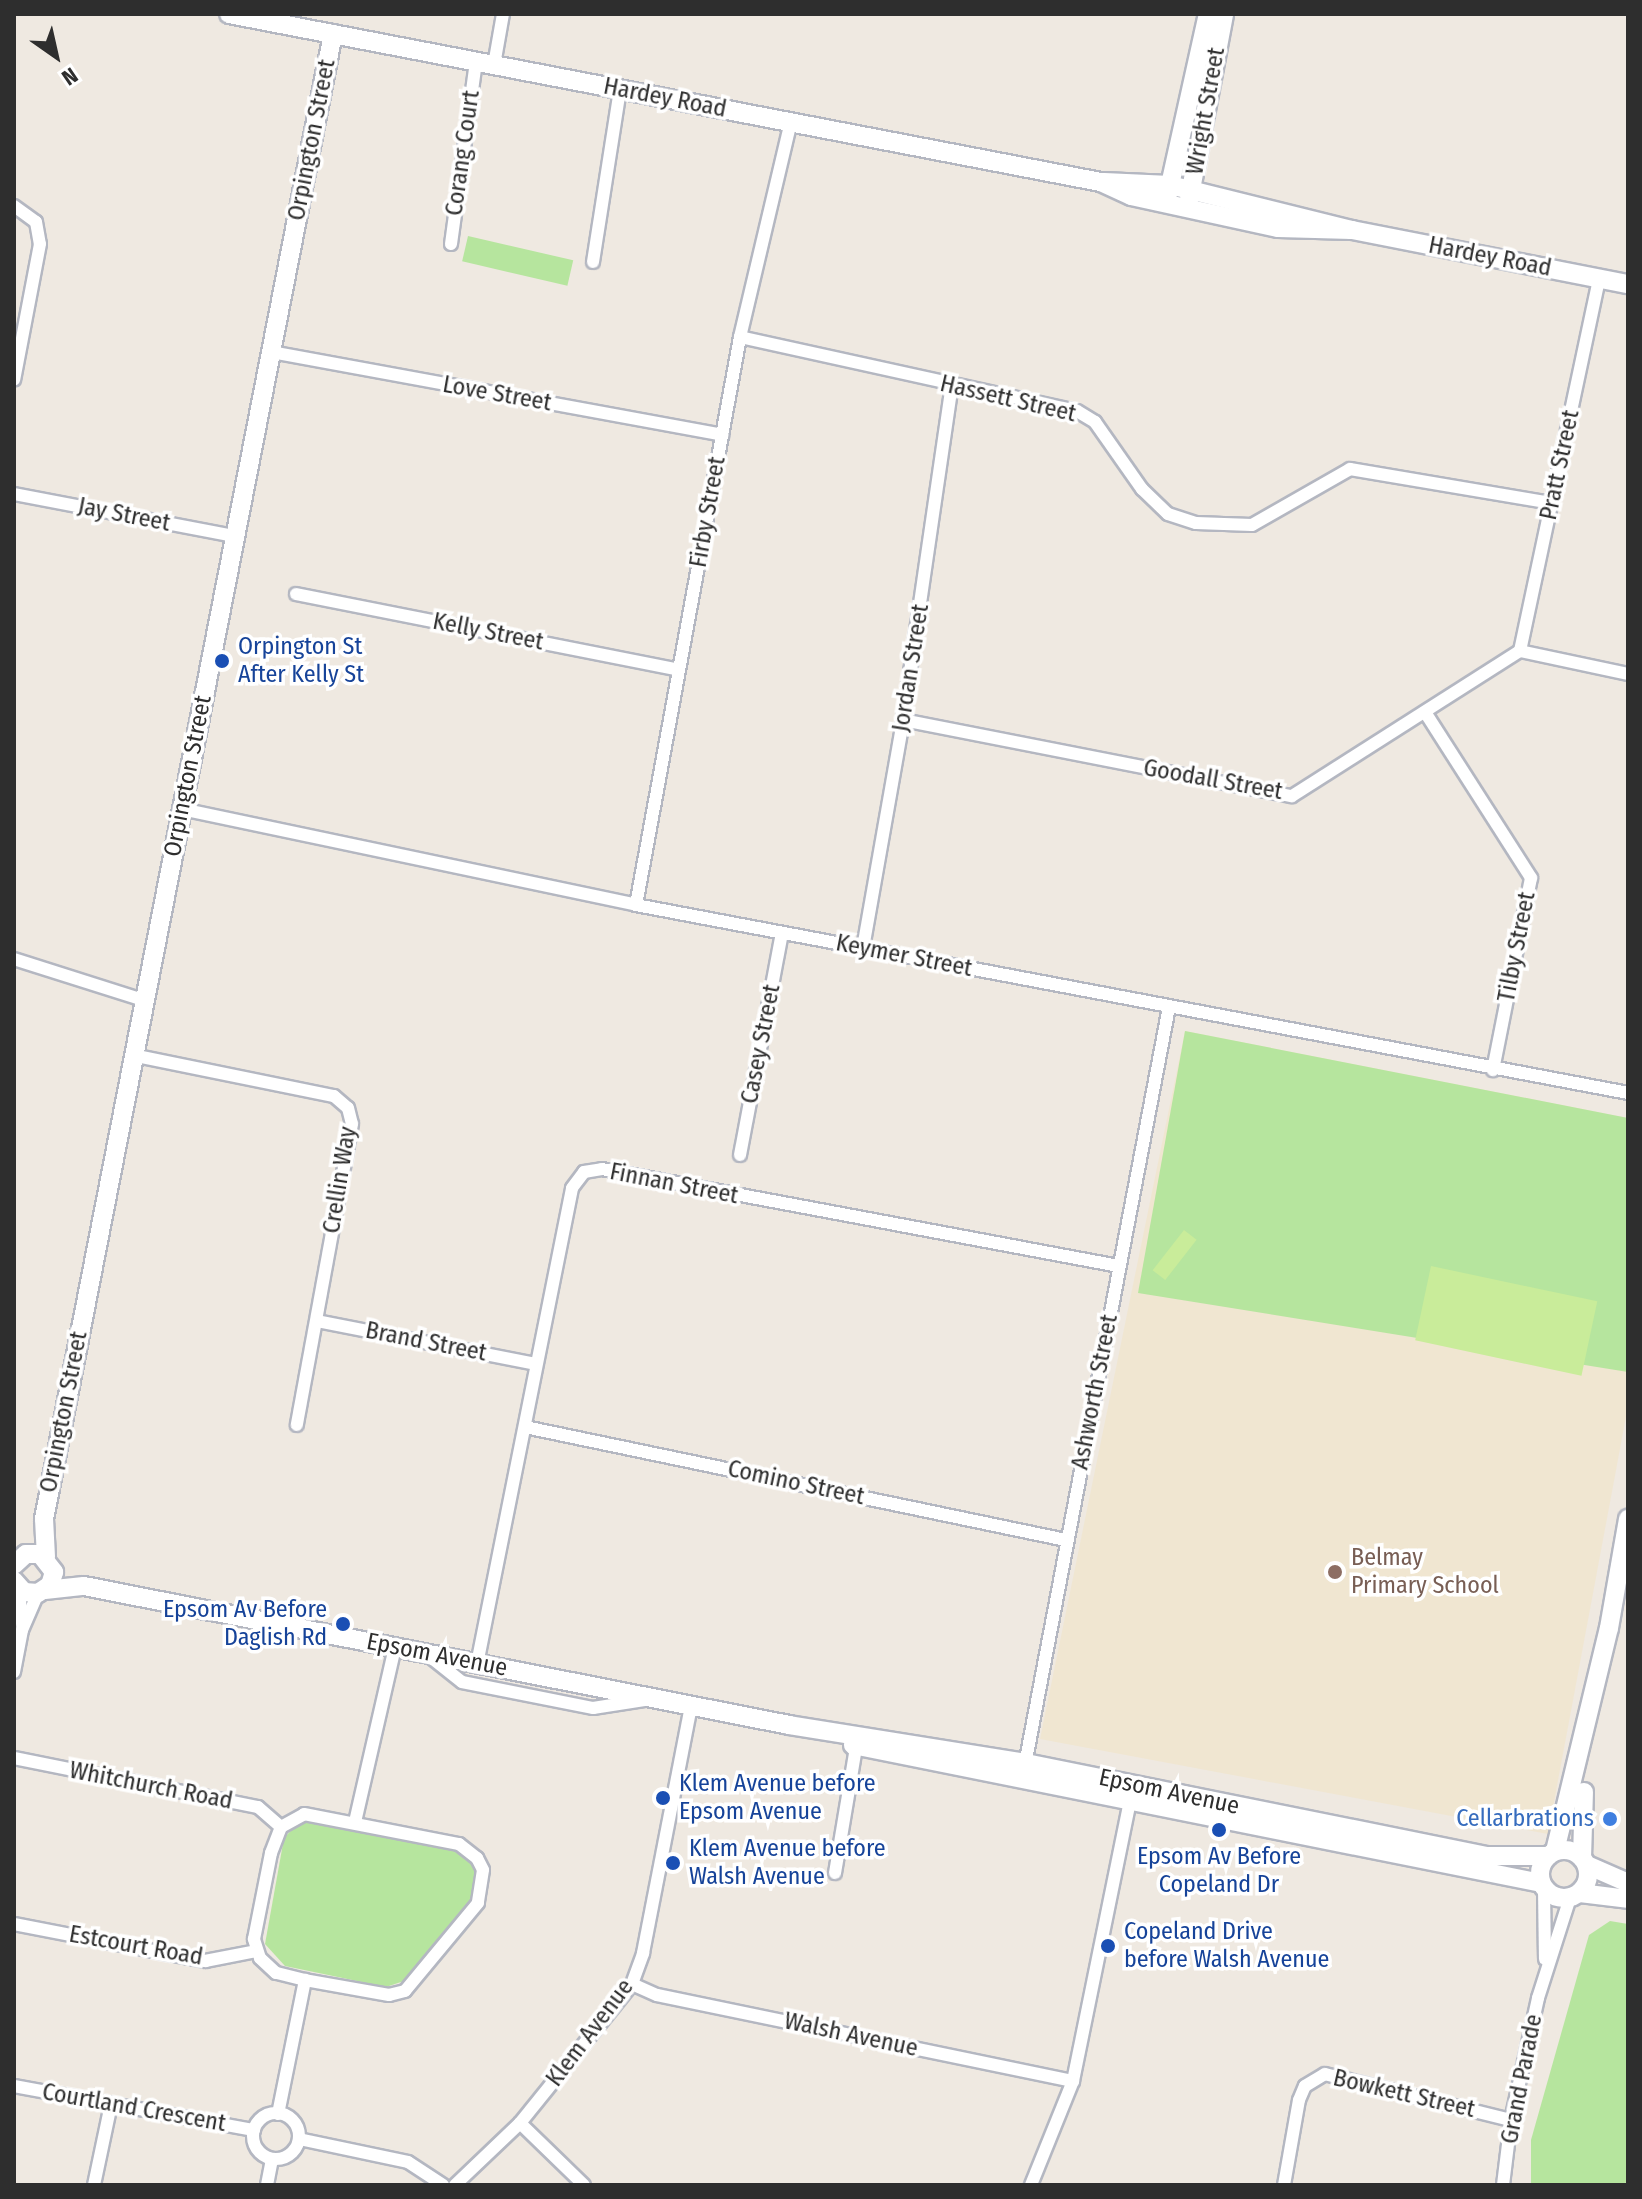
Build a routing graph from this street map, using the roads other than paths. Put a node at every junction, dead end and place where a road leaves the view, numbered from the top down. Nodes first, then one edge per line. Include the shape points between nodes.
1 (229, 14) edge
2 (503, 14) edge
3 (1208, 14) edge
4 (1224, 14) edge
5 (333, 34) junction
6 (485, 63) junction
7 (620, 89) junction
8 (791, 122) junction
9 (1101, 182) junction
10 (1170, 185) junction
11 (1189, 199) junction
12 (1166, 204) junction
13 (14, 206) edge
14 (451, 244) dead end
15 (593, 262) dead end
16 (1599, 279) junction
17 (1628, 284) edge
18 (740, 337) junction
19 (271, 352) junction
20 (14, 380) edge
21 (952, 386) junction
22 (722, 435) junction
23 (14, 494) edge
24 (1552, 503) junction
25 (234, 536) junction
26 (296, 594) dead end
27 (1520, 651) junction
28 (679, 670) junction
29 (1628, 674) edge
30 (1425, 712) junction
31 (903, 720) junction
32 (182, 809) junction
33 (636, 905) junction
34 (782, 933) junction
35 (863, 948) junction
36 (14, 959) edge
37 (143, 1000) junction
38 (1169, 1007) junction
39 (132, 1055) junction
40 (1493, 1070) junction
41 (1628, 1093) edge
42 (740, 1155) dead end
43 (1119, 1266) junction
44 (317, 1321) junction
45 (536, 1364) junction
46 (297, 1425) dead end
47 (525, 1427) junction
48 (44, 1519) junction
49 (1628, 1519) edge
50 (1066, 1540) junction
51 (18, 1559) edge
52 (49, 1562) junction
53 (24, 1586) edge
54 (84, 1586) junction
55 (1617, 1619) edge
56 (22, 1630) junction
57 (395, 1647) junction
58 (426, 1653) junction
59 (477, 1664) junction
60 (14, 1672) edge
61 (655, 1699) junction
62 (691, 1706) junction
63 (857, 1740) junction
64 (14, 1758) edge
65 (1024, 1770) junction
66 (1131, 1793) junction
67 (355, 1822) junction
68 (281, 1827) junction
69 (1552, 1853) junction
70 (1584, 1862) junction
71 (835, 1873) dead end
72 (1628, 1883) edge
73 (1542, 1886) junction
74 (1575, 1896) junction
75 (1628, 1899) edge
76 (14, 1924) edge
77 (257, 1951) junction
78 (1544, 1974) junction
79 (305, 1980) junction
80 (632, 1984) junction
81 (1073, 2081) junction
82 (14, 2086) edge
83 (111, 2104) junction
84 (278, 2114) junction
85 (1511, 2120) junction
86 (520, 2123) junction
87 (254, 2130) junction
88 (299, 2139) junction
89 (272, 2159) junction
90 (94, 2185) edge
91 (267, 2185) edge
92 (443, 2185) edge
93 (455, 2185) edge
94 (584, 2185) edge
95 (1031, 2185) edge
96 (1284, 2185) edge
97 (1503, 2185) edge

1 - 5 street, Hardey Road
2 - 6 street, Corang Court
3 - 10 street, Wright Street
4 - 11 street, Wright Street
5 - 6 street, Hardey Road
5 - 19 street, Orpington Street
6 - 7 street, Hardey Road
6 - 14 street, Corang Court
7 - 8 street, Hardey Road
7 - 15 street
8 - 9 street, Hardey Road
8 - 18 street, Firby Street
9 - 10 street, Hardey Road
9 - 12 street, Hardey Road
10 - 11 street, Hardey Road
10 - 12 street, Wright Street
11 - 12 street, Hardey Road
11 - 16 street, Hardey Road via 1278,228 1352,230
13 - 20 street via 36,222 40,244
16 - 17 street, Hardey Road
16 - 24 street, Pratt Street
18 - 21 street, Hassett Street
18 - 22 street, Firby Street
19 - 22 street, Love Street
19 - 25 street, Orpington Street
21 - 24 street, Hassett Street via 1077,411 1095,422 1142,489 1168,514 1196,523 1252,525 1350,469
21 - 31 street, Jordan Street
22 - 28 street, Firby Street
23 - 25 street, Jay Street
24 - 27 street, Pratt Street
25 - 32 street, Orpington Street
26 - 28 street, Kelly Street
27 - 29 street
27 - 30 street, Goodall Street
28 - 33 street, Firby Street
30 - 31 street, Goodall Street via 1292,796
30 - 40 street, Tilby Street via 1531,878
31 - 35 street, Jordan Street
32 - 33 street, Keymer Street
32 - 37 street, Orpington Street
33 - 34 street, Keymer Street
34 - 35 street, Keymer Street
34 - 42 street, Casey Street
35 - 38 street, Keymer Street
36 - 37 street
37 - 39 street, Orpington Street
38 - 40 street, Keymer Street
38 - 43 street, Ashworth Street
39 - 44 street, Crellin Way via 334,1096 348,1108 352,1124
39 - 48 street, Orpington Street
40 - 41 street, Keymer Street
43 - 45 street, Finnan Street via 602,1169 584,1172 572,1188
43 - 50 street, Ashworth Street
44 - 45 street, Brand Street
44 - 46 street, Crellin Way
45 - 47 street, Finnan Street
47 - 50 street, Comino Street
47 - 59 street, Finnan Street
48 - 51 street, Orpington Street
48 - 52 street, Orpington Street
49 - 55 street
50 - 65 street, Ashworth Street
51 - 52 street
52 - 53 street via 53,1579
52 - 54 street, Epsom Avenue
53 - 54 street, Epsom Avenue
53 - 56 street
53 - 56 street
54 - 57 street, Epsom Avenue
55 - 69 street
55 - 70 street via 1580,1810
56 - 60 street
57 - 58 street, Epsom Avenue
57 - 67 street
58 - 59 street, Epsom Avenue
58 - 61 street via 462,1682 593,1708
59 - 61 street, Epsom Avenue
61 - 62 street, Epsom Avenue
62 - 63 street, Epsom Avenue
62 - 80 street, Klem Avenue via 643,1953
63 - 65 street, Epsom Avenue
63 - 71 street
64 - 68 street, Whitchurch Road via 258,1807
65 - 66 street, Epsom Avenue
66 - 69 street, Epsom Avenue via 1486,1856
66 - 73 street, Epsom Avenue
66 - 81 street
67 - 68 street via 304,1814
67 - 79 street via 459,1844 472,1852 483,1870 478,1903 405,1991 389,1995
68 - 77 street via 254,1939
69 - 70 street via 1570,1850
69 - 73 street via 1539,1871
70 - 72 street
70 - 74 street via 1588,1880
73 - 74 street
73 - 78 street, Grand Parade via 1548,1915
74 - 75 street
74 - 78 street, Grand Parade
76 - 77 street, Estcourt Road via 205,1961
77 - 79 street via 269,1969
78 - 85 street, Grand Parade
79 - 84 street
80 - 81 street, Walsh Avenue via 657,1995
80 - 86 street, Klem Avenue
81 - 95 street
82 - 83 street, Courtland Crescent
83 - 87 street, Courtland Crescent
83 - 90 street
84 - 87 street via 260,2119
84 - 88 street via 290,2118
85 - 96 street, Bowkett Street via 1325,2074 1305,2086 1299,2100
85 - 97 street, Grand Parade
86 - 93 street, Klem Avenue
86 - 94 street
87 - 89 street via 259,2152
88 - 89 street via 285,2158
88 - 92 street via 408,2162
89 - 91 street

